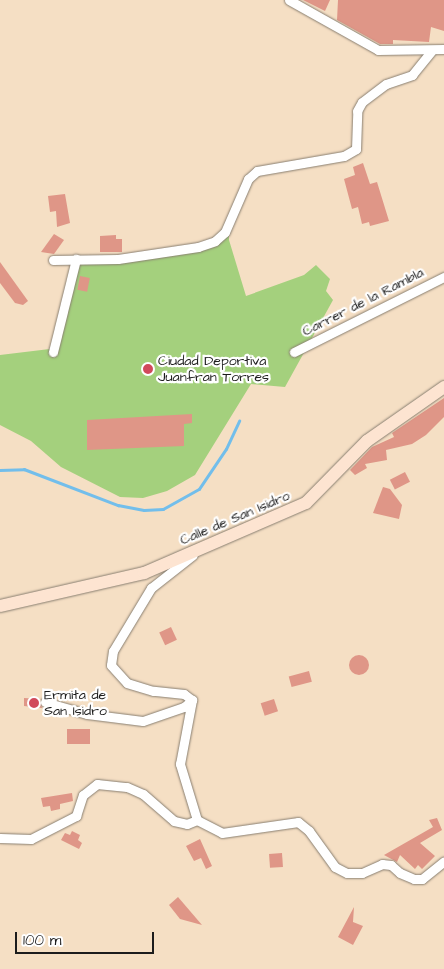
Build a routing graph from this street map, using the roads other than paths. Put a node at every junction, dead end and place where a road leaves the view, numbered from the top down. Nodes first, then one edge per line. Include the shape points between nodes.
1 (288, 0) edge
2 (444, 49) edge
3 (432, 50) junction
4 (76, 259) junction
5 (52, 260) dead end
6 (444, 277) edge
7 (53, 352) dead end
8 (294, 352) dead end
9 (444, 387) edge
10 (205, 546) junction
11 (0, 606) edge
12 (192, 700) junction
13 (45, 702) dead end
14 (197, 820) junction
15 (0, 838) edge
16 (444, 861) edge

1 - 3 street via 378,50
2 - 3 street
3 - 4 street via 412,75 386,84 362,102 357,111 356,149 344,156 257,172 248,179 225,232 214,241 198,247 118,259
4 - 5 street
4 - 7 street
6 - 8 street, Carrer de la Rambla
9 - 10 street, Calle de San Isidro via 368,441 306,503
10 - 11 street, Calle de San Isidro via 144,573
10 - 12 street via 151,588 113,651 111,665 127,683 152,691 184,694
12 - 13 street via 184,707 143,721 87,714
12 - 14 street via 180,764
14 - 15 street via 187,824 174,821 143,794 127,787 97,784 83,795 76,816 30,839
14 - 16 street via 222,833 298,822 309,831 335,867 347,873 362,873 382,864 391,865 414,879 422,879

